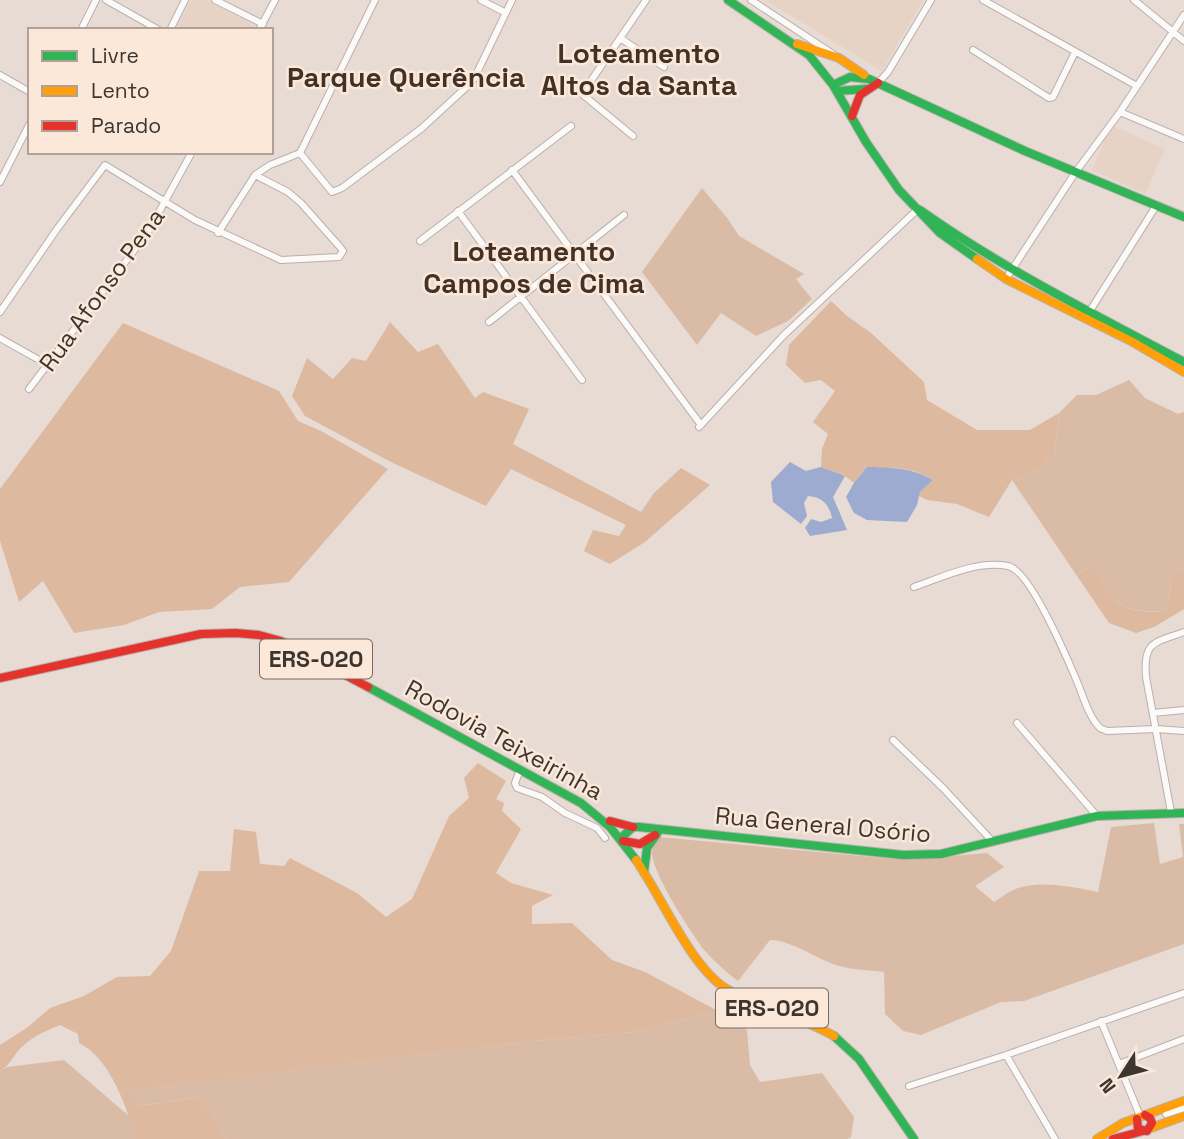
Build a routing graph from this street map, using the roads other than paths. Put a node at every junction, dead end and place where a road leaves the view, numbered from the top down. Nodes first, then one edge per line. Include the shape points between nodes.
1 (96, 0) edge
2 (106, 0) edge
3 (185, 0) edge
4 (215, 0) edge
5 (275, 0) edge
6 (375, 0) edge
7 (481, 0) edge
8 (512, 0) edge
9 (646, 0) edge
10 (728, 0) edge
11 (751, 0) edge
12 (931, 0) edge
13 (983, 0) edge
14 (1134, 0) edge
15 (506, 13) junction
16 (1184, 15) edge
17 (261, 27) edge
18 (82, 28) edge
19 (155, 28) edge
20 (171, 28) edge
21 (1173, 32) junction
22 (620, 38) junction
23 (1184, 41) edge
24 (795, 43) junction
25 (973, 50) dead end
26 (1075, 52) junction
27 (835, 55) junction
28 (664, 67) dead end
29 (823, 72) junction
30 (0, 75) edge
31 (869, 79) junction
32 (878, 83) junction
33 (1137, 86) junction
34 (835, 88) junction
35 (869, 89) junction
36 (28, 91) edge
37 (1120, 112) junction
38 (852, 116) junction
39 (28, 127) edge
40 (571, 127) dead end
41 (633, 136) dead end
42 (1184, 139) edge
43 (300, 153) junction
44 (191, 154) edge
45 (512, 170) junction
46 (1075, 173) junction
47 (255, 175) junction
48 (0, 182) edge
49 (165, 203) junction
50 (1156, 206) junction
51 (918, 209) junction
52 (458, 211) junction
53 (624, 215) dead end
54 (1184, 217) edge
55 (218, 233) junction
56 (420, 241) dead end
57 (574, 256) junction
58 (1011, 270) junction
59 (1006, 279) junction
60 (522, 297) junction
61 (0, 312) edge
62 (1087, 315) junction
63 (489, 322) dead end
64 (0, 338) edge
65 (1184, 362) edge
66 (48, 365) junction
67 (1184, 372) edge
68 (582, 380) dead end
69 (29, 389) dead end
70 (914, 587) dead end
71 (1184, 632) edge
72 (0, 678) edge
73 (1184, 710) edge
74 (1153, 713) junction
75 (1017, 723) dead end
76 (1156, 729) junction
77 (1184, 731) edge
78 (893, 740) dead end
79 (520, 770) junction
80 (546, 784) junction
81 (542, 797) junction
82 (1171, 812) junction
83 (1184, 813) edge
84 (601, 815) junction
85 (1097, 816) junction
86 (589, 825) junction
87 (633, 827) junction
88 (660, 832) junction
89 (605, 838) dead end
90 (622, 839) junction
91 (993, 842) junction
92 (644, 874) junction
93 (1184, 993) edge
94 (1101, 1021) junction
95 (1184, 1039) edge
96 (1006, 1055) junction
97 (1119, 1064) junction
98 (909, 1086) dead end
99 (1184, 1101) edge
100 (1184, 1108) edge
101 (1164, 1115) junction
102 (1184, 1116) edge
103 (1141, 1117) junction
104 (1149, 1132) junction
105 (911, 1137) edge
106 (1055, 1139) edge
107 (1097, 1139) edge
108 (1113, 1139) edge

1 - 18 street
2 - 19 street
3 - 20 street
4 - 17 street
5 - 17 street
6 - 43 street
7 - 15 street
8 - 15 street
9 - 22 street
10 - 24 main road
11 - 27 street
12 - 32 street
13 - 26 street
14 - 21 street
15 - 43 street via 473,81 422,128 342,188 332,192
16 - 21 street
21 - 23 street
21 - 33 street
22 - 28 street
22 - 41 street via 582,94
24 - 27 main road
24 - 29 main road
25 - 26 street via 1049,99
26 - 33 street
27 - 29 main road via 827,60
27 - 31 main road
29 - 34 main road
30 - 36 street
31 - 32 main road
31 - 34 main road via 857,75 844,78
32 - 35 main road
32 - 46 main road
33 - 37 street
34 - 35 main road
34 - 38 main road
35 - 38 main road via 860,94
37 - 42 street
37 - 46 street
38 - 51 main road via 881,166
39 - 48 street
40 - 45 street
43 - 47 street
44 - 49 street, Rua Afonso Pena
45 - 52 street
45 - 57 street
46 - 50 main road
46 - 58 street
47 - 55 street
47 - 55 street via 301,203 342,253 339,257 281,260
49 - 55 street
49 - 61 street via 105,165
49 - 66 street, Rua Afonso Pena
50 - 54 main road
50 - 62 street
51 - 57 street via 783,336 700,426
51 - 58 main road
51 - 59 main road via 940,233
52 - 56 street
52 - 60 street
53 - 57 street
57 - 60 street
58 - 59 street
58 - 62 main road
59 - 62 main road
60 - 63 street
60 - 68 street
62 - 65 main road
62 - 67 main road
64 - 66 street
66 - 69 street, Rua Afonso Pena
70 - 76 street via 979,566 1016,568 1045,614 1100,728
71 - 74 street via 1151,645 1145,655
72 - 79 main road, Rodovia Teixeirinha / ERS-020 via 201,634 255,633 293,646
73 - 74 street
74 - 76 street
75 - 85 street
76 - 77 street
76 - 82 street
78 - 91 street
79 - 80 main road, Rodovia Teixeirinha / ERS-020
79 - 81 street via 517,788
80 - 81 street
80 - 84 main road, Rodovia Teixeirinha / ERS-020
81 - 86 street
82 - 83 main road, Rua General Osório
82 - 85 main road, Rua General Osório
84 - 86 street
84 - 87 main road, Rua General Osório
84 - 90 main road, Rodovia Teixeirinha / ERS-020
85 - 91 main road, Rua General Osório
86 - 89 street
87 - 88 main road, Rua General Osório
87 - 90 main road
88 - 90 main road, Rua General Osório via 640,844
88 - 91 main road, Rua General Osório via 903,855 941,854
88 - 92 main road via 647,848
90 - 92 main road, Rodovia Teixeirinha / ERS-020
92 - 105 main road, ERS-020 via 710,976 739,994 838,1038 864,1067
93 - 94 street
94 - 96 street
94 - 97 street
95 - 97 street
96 - 98 street
96 - 106 street
97 - 103 street
99 - 101 main road
100 - 101 street
101 - 102 main road
101 - 103 main road
101 - 104 main road
103 - 104 main road via 1151,1120
103 - 104 main road via 1137,1127
103 - 107 main road
104 - 108 main road

